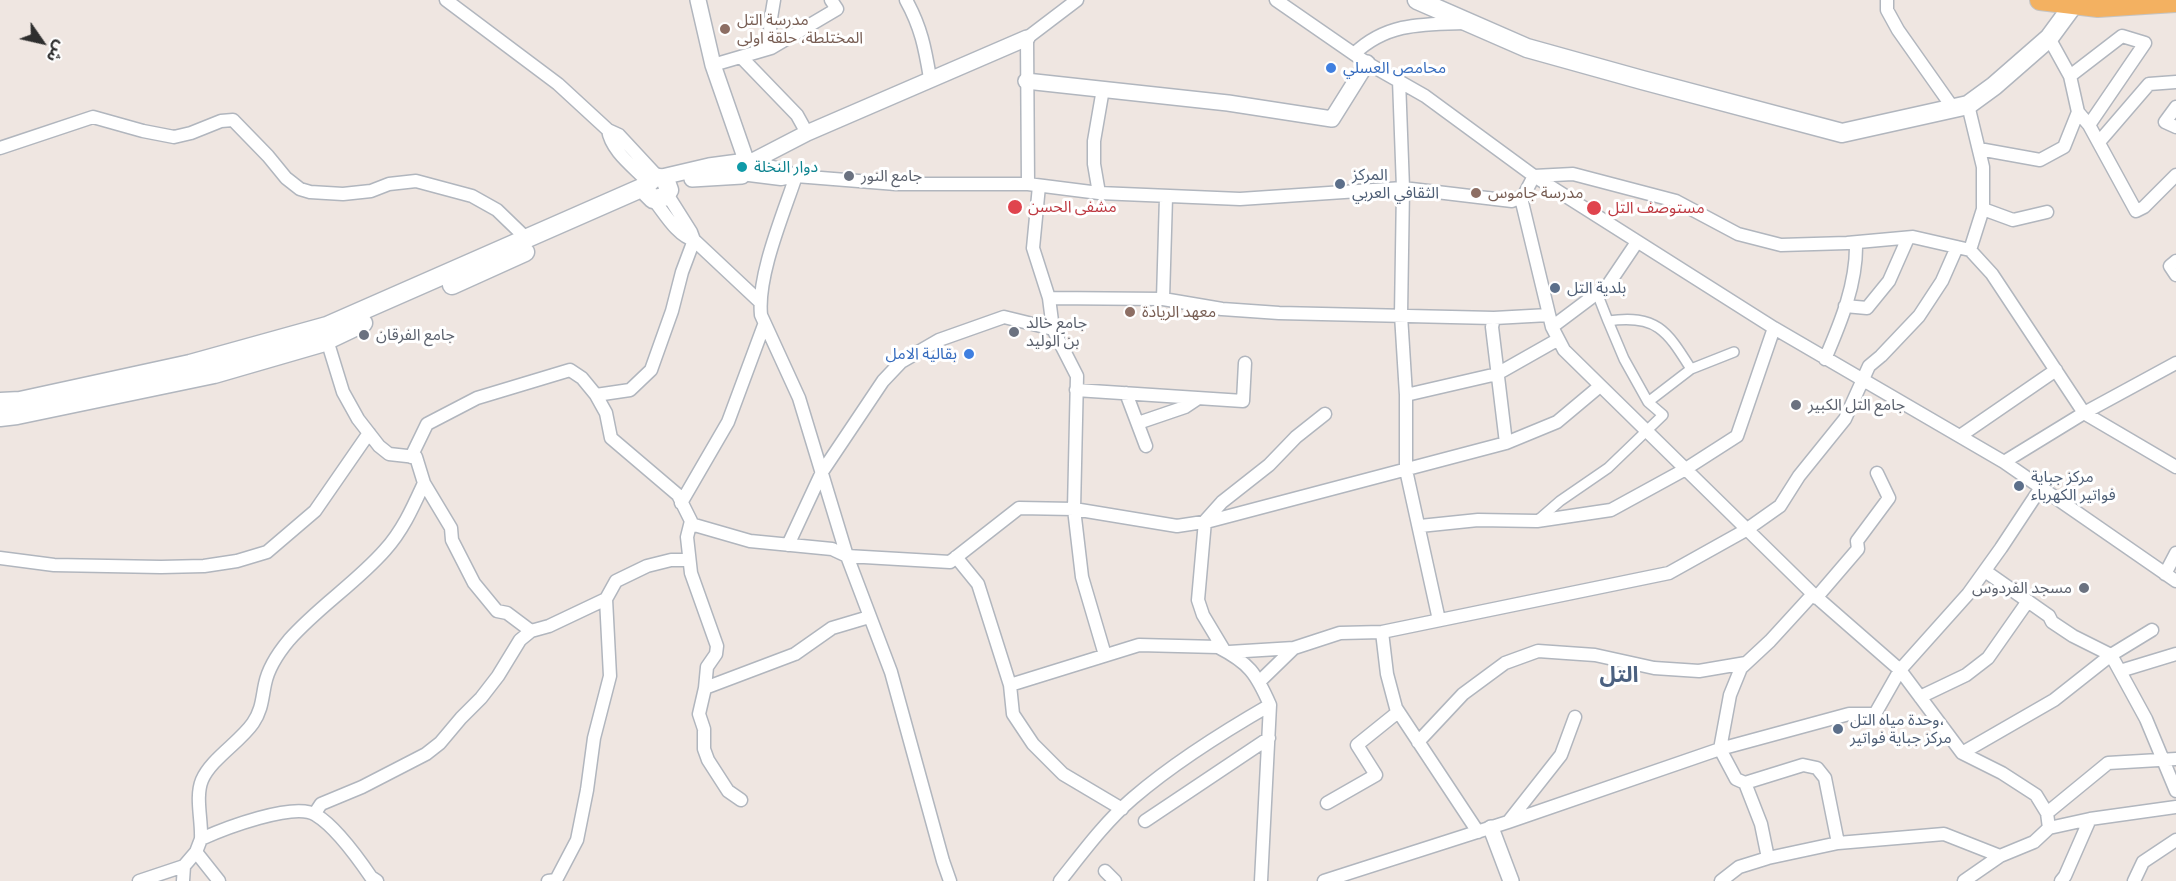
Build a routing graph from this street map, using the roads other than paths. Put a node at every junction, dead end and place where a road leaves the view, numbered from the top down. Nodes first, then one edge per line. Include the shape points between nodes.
1 (446, 0) edge
2 (698, 0) edge
3 (774, 0) edge
4 (831, 0) edge
5 (906, 0) edge
6 (1077, 0) edge
7 (1276, 0) edge
8 (1417, 0) edge
9 (1887, 0) edge
10 (2047, 1) edge
11 (2074, 2) edge
12 (2176, 2) edge
13 (1468, 23) junction
14 (2052, 35) junction
15 (1027, 38) junction
16 (771, 48) junction
17 (1354, 54) junction
18 (741, 57) junction
19 (1367, 63) junction
20 (712, 65) junction
21 (2070, 76) junction
22 (930, 78) junction
23 (1399, 80) junction
24 (1026, 81) junction
25 (2176, 82) edge
26 (1102, 89) junction
27 (2176, 106) edge
28 (1961, 107) junction
29 (2078, 112) junction
30 (2090, 125) junction
31 (2176, 127) edge
32 (807, 133) junction
33 (2099, 142) junction
34 (0, 148) edge
35 (1979, 149) junction
36 (746, 166) junction
37 (2176, 175) edge
38 (796, 176) junction
39 (1534, 176) junction
40 (1033, 185) junction
41 (656, 187) junction
42 (1402, 188) junction
43 (1099, 193) junction
44 (1166, 197) junction
45 (1521, 198) junction
46 (1983, 208) junction
47 (2047, 212) dead end
48 (526, 238) junction
49 (1908, 238) junction
50 (694, 240) junction
51 (1637, 242) junction
52 (1856, 243) junction
53 (1957, 247) junction
54 (1970, 250) junction
55 (2176, 261) edge
56 (2176, 274) edge
57 (1597, 293) junction
58 (1049, 298) junction
59 (1163, 299) junction
60 (759, 301) junction
61 (1845, 306) junction
62 (1401, 315) junction
63 (1494, 318) junction
64 (1550, 321) junction
65 (1608, 321) junction
66 (764, 325) junction
67 (1774, 328) junction
68 (1053, 329) junction
69 (327, 340) junction
70 (1557, 340) junction
71 (1734, 352) dead end
72 (1824, 358) junction
73 (1245, 363) dead end
74 (2176, 363) edge
75 (1691, 369) junction
76 (2056, 370) junction
77 (1497, 374) junction
78 (1862, 380) junction
79 (1600, 386) junction
80 (1076, 390) junction
81 (1126, 393) junction
82 (596, 395) junction
83 (1406, 395) junction
84 (1197, 399) junction
85 (0, 402) edge
86 (1647, 402) junction
87 (2084, 413) junction
88 (1324, 414) dead end
89 (0, 417) edge
90 (1138, 423) junction
91 (1647, 432) junction
92 (369, 433) junction
93 (1960, 436) junction
94 (1506, 443) junction
95 (1146, 446) dead end
96 (411, 457) junction
97 (2004, 462) junction
98 (2176, 467) edge
99 (1406, 470) junction
100 (1684, 470) junction
101 (822, 472) junction
102 (1877, 473) dead end
103 (424, 483) junction
104 (2042, 486) junction
105 (681, 502) junction
106 (1074, 509) junction
107 (1205, 521) junction
108 (1537, 521) junction
109 (691, 524) junction
110 (1420, 526) junction
111 (1746, 530) junction
112 (788, 545) junction
113 (2176, 554) edge
114 (847, 556) junction
115 (956, 557) junction
116 (0, 558) edge
117 (689, 560) junction
118 (1985, 571) junction
119 (2171, 577) edge
120 (1815, 596) junction
121 (606, 599) junction
122 (2028, 601) junction
123 (869, 617) junction
124 (1439, 620) junction
125 (2152, 630) dead end
126 (531, 631) junction
127 (1382, 632) junction
128 (1294, 648) junction
129 (1226, 651) junction
130 (2176, 654) edge
131 (2111, 655) junction
132 (1105, 656) junction
133 (1746, 663) junction
134 (1900, 670) junction
135 (2120, 671) junction
136 (1260, 681) junction
137 (1010, 685) junction
138 (705, 688) junction
139 (1920, 697) junction
140 (1270, 705) junction
141 (1398, 712) junction
142 (1575, 717) dead end
143 (1269, 738) junction
144 (1418, 742) junction
145 (1720, 749) junction
146 (1962, 753) junction
147 (2162, 759) junction
148 (2176, 759) edge
149 (1745, 783) junction
150 (2176, 791) edge
151 (741, 801) dead end
152 (1327, 803) dead end
153 (2176, 807) edge
154 (1122, 808) junction
155 (315, 813) junction
156 (2047, 813) junction
157 (2090, 819) junction
158 (1145, 820) dead end
159 (1508, 822) junction
160 (2049, 828) junction
161 (1484, 830) junction
162 (201, 839) junction
163 (2176, 840) edge
164 (1838, 843) junction
165 (196, 852) junction
166 (2000, 856) junction
167 (1768, 858) junction
168 (184, 866) junction
169 (1106, 871) dead end
170 (139, 881) edge
171 (183, 881) edge
172 (219, 881) edge
173 (377, 881) edge
174 (548, 881) edge
175 (950, 881) edge
176 (1060, 881) edge
177 (1115, 881) edge
178 (1261, 881) edge
179 (1324, 881) edge
180 (1511, 881) edge
181 (1721, 881) edge
182 (1964, 881) edge
183 (2061, 881) edge
184 (2134, 881) edge

1 - 41 street via 627,141
2 - 20 street
3 - 16 street
4 - 16 street via 837,9
5 - 22 street via 923,37
6 - 15 street
7 - 17 street
8 - 13 main road
9 - 28 street via 1887,10 1898,30
10 - 11 main road
10 - 14 main road
11 - 12 main road via 2098,7
11 - 14 main road
13 - 17 street via 1413,24 1389,31
13 - 28 main road via 1527,48 1842,133
14 - 21 street
14 - 28 main road via 1994,86
15 - 22 street
15 - 24 street
16 - 18 street
17 - 19 street
18 - 20 street
18 - 32 street via 796,115
19 - 23 street
19 - 26 street via 1332,119
20 - 36 street
21 - 29 street
21 - 30 street via 2122,36 2145,43
22 - 32 street
23 - 39 street
23 - 42 street
24 - 26 street
24 - 40 street
25 - 33 street via 2149,84
26 - 43 street via 1094,141
27 - 31 street via 2165,123
28 - 35 street
29 - 30 street
29 - 35 street via 2064,147 2040,160
30 - 33 street
32 - 36 street
33 - 37 street via 2136,211
34 - 48 street via 93,117 174,137 232,120 300,189 343,194 416,181 472,196 497,210
35 - 46 street
36 - 38 street via 781,179
36 - 41 street
38 - 40 street via 896,184
38 - 60 street
39 - 45 street
39 - 51 street
39 - 52 street via 1573,174 1676,201 1738,234 1781,245
40 - 43 street
40 - 58 street via 1034,248
41 - 48 main road
41 - 50 street via 680,231
41 - 69 main road
42 - 44 street via 1240,199
42 - 45 street via 1512,201
42 - 62 street
43 - 44 street
44 - 59 street
45 - 64 street
46 - 47 street via 2013,220
46 - 54 street
48 - 85 main road via 327,326 190,364
49 - 52 street
49 - 53 street
49 - 61 street via 1889,281 1867,308
50 - 60 street
50 - 82 street via 651,370 630,390
51 - 57 street via 1608,285
51 - 67 street
52 - 61 street via 1856,263
53 - 54 street
53 - 78 street via 1942,281 1919,316 1869,366
54 - 76 street via 1992,274
55 - 56 street via 2170,266
57 - 64 street
57 - 65 street
58 - 59 street
58 - 68 street
59 - 62 street via 1252,312
60 - 66 street
61 - 72 street
62 - 63 street
62 - 83 street
63 - 64 street
63 - 77 street
64 - 70 street
65 - 75 street via 1629,318 1658,326 1671,338
65 - 86 street
66 - 101 street via 799,398
66 - 105 street via 728,422
67 - 72 street
67 - 100 street via 1737,436
68 - 80 street via 1077,376
68 - 101 street via 1004,317 939,340 901,362 883,381
69 - 89 main road via 214,374
69 - 92 street via 343,392
70 - 77 street
70 - 79 street
71 - 75 street
72 - 78 street
73 - 84 street via 1243,401
74 - 87 street
75 - 86 street
76 - 87 street
76 - 93 street
77 - 83 street
77 - 94 street
78 - 93 street
78 - 111 street via 1845,419 1780,506
79 - 91 street
79 - 94 street via 1557,422
80 - 81 street
80 - 106 street
81 - 84 street
81 - 90 street
82 - 96 street via 570,370 477,398 427,424
82 - 105 street via 606,413 610,438 678,495
83 - 99 street
84 - 90 street
86 - 91 street via 1663,415
87 - 97 street
87 - 98 street
88 - 107 street
90 - 95 street
91 - 100 street
91 - 108 street via 1608,468
92 - 96 street via 389,454
92 - 116 street via 315,511 267,552 204,566 161,567 54,565
93 - 97 street
94 - 99 street
96 - 103 street via 416,457
97 - 104 street
99 - 107 street
99 - 110 street
100 - 108 street via 1611,510
100 - 111 street
101 - 112 street
101 - 114 street
102 - 120 street via 1889,498 1857,541 1858,549
103 - 126 street via 451,528 452,540 474,583 497,611 507,613
103 - 162 street via 412,512 386,549 288,641 279,655 265,684 256,719 202,780
104 - 118 street
104 - 119 street
105 - 109 street
106 - 107 street via 1177,526
106 - 115 street via 1019,508
106 - 132 street via 1082,577
107 - 129 street via 1198,600
108 - 110 street via 1478,520
109 - 112 street via 750,541
109 - 117 street via 687,537
110 - 124 street
111 - 120 street
111 - 124 street via 1669,573
112 - 114 street via 832,549
113 - 119 street
114 - 115 street via 950,562
114 - 123 street
115 - 137 street via 978,584
117 - 121 street via 647,566 616,581
117 - 138 street via 717,646 707,667
118 - 122 street
118 - 134 street
120 - 133 street
120 - 134 street
121 - 126 street
121 - 174 street via 610,676 594,738 577,840 556,880
122 - 131 street via 2073,636
122 - 139 street via 1988,658 1966,675
123 - 138 street via 832,628 795,654
123 - 175 street via 891,672
124 - 127 street
125 - 131 street
126 - 155 street via 520,640 481,698 440,743 362,787 321,804
127 - 128 street via 1340,633
127 - 141 street via 1387,674
128 - 129 street
128 - 136 street
129 - 132 street via 1218,647 1139,645
129 - 136 street via 1242,659
130 - 135 street
131 - 135 street
131 - 146 street via 2054,700
132 - 137 street
133 - 144 street via 1688,670 1654,668 1595,655 1538,651 1505,663 1463,694
133 - 145 street via 1730,694
134 - 139 street
134 - 145 street via 1875,714 1849,714
135 - 147 street
136 - 140 street
137 - 154 street via 1013,714 1033,744 1063,774
138 - 151 street via 699,714 704,749 728,791
139 - 146 street
140 - 143 street
140 - 154 street via 1177,764
141 - 144 street
141 - 152 street via 1357,745 1376,775
142 - 159 street via 1561,754
143 - 158 street
143 - 178 street
144 - 161 street
145 - 149 street via 1736,779
145 - 159 street
146 - 156 street via 2036,795
147 - 148 street
147 - 150 street
147 - 156 street via 2108,764
149 - 164 street via 1803,765 1817,768 1825,778
149 - 167 street via 1761,824
153 - 157 street
154 - 176 street
155 - 162 street via 292,812 253,819
155 - 173 street
156 - 160 street
157 - 160 street
157 - 183 street
159 - 161 street
160 - 166 street via 2034,842
161 - 179 street
161 - 180 street
162 - 165 street
163 - 184 street via 2143,862
164 - 166 street via 1944,834
164 - 167 street
165 - 168 street
165 - 172 street
166 - 182 street
167 - 181 street via 1739,867
168 - 170 street
168 - 171 street
169 - 177 street

